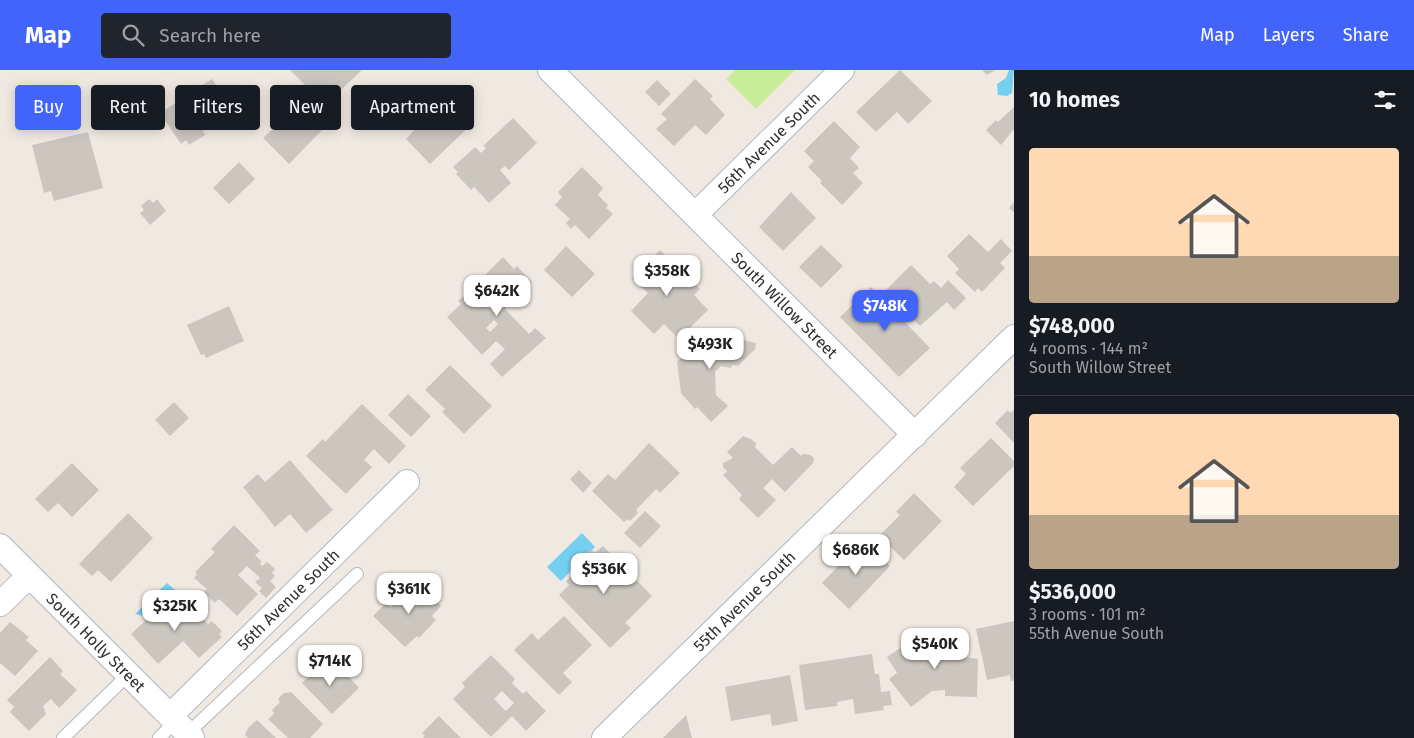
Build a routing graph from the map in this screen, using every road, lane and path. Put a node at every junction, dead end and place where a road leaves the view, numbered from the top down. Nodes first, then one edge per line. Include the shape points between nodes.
1 (550, 70) edge
2 (842, 70) edge
3 (696, 214) junction
4 (1014, 337) edge
5 (914, 435) junction
6 (407, 482) dead end
7 (0, 546) edge
8 (357, 574) dead end
9 (29, 576) junction
10 (0, 604) edge
11 (128, 675) junction
12 (177, 729) edge
13 (62, 738) edge
14 (604, 738) edge

1 - 3 street, South Willow Street
2 - 3 street, 56th Avenue South
3 - 5 street, South Willow Street
4 - 5 street, 55th Avenue South
5 - 14 street, 55th Avenue South
6 - 12 street, 56th Avenue South
7 - 9 street, South Holly Street
8 - 12 lane
9 - 10 street
9 - 11 street, South Holly Street
11 - 12 street, South Holly Street
11 - 13 lane

